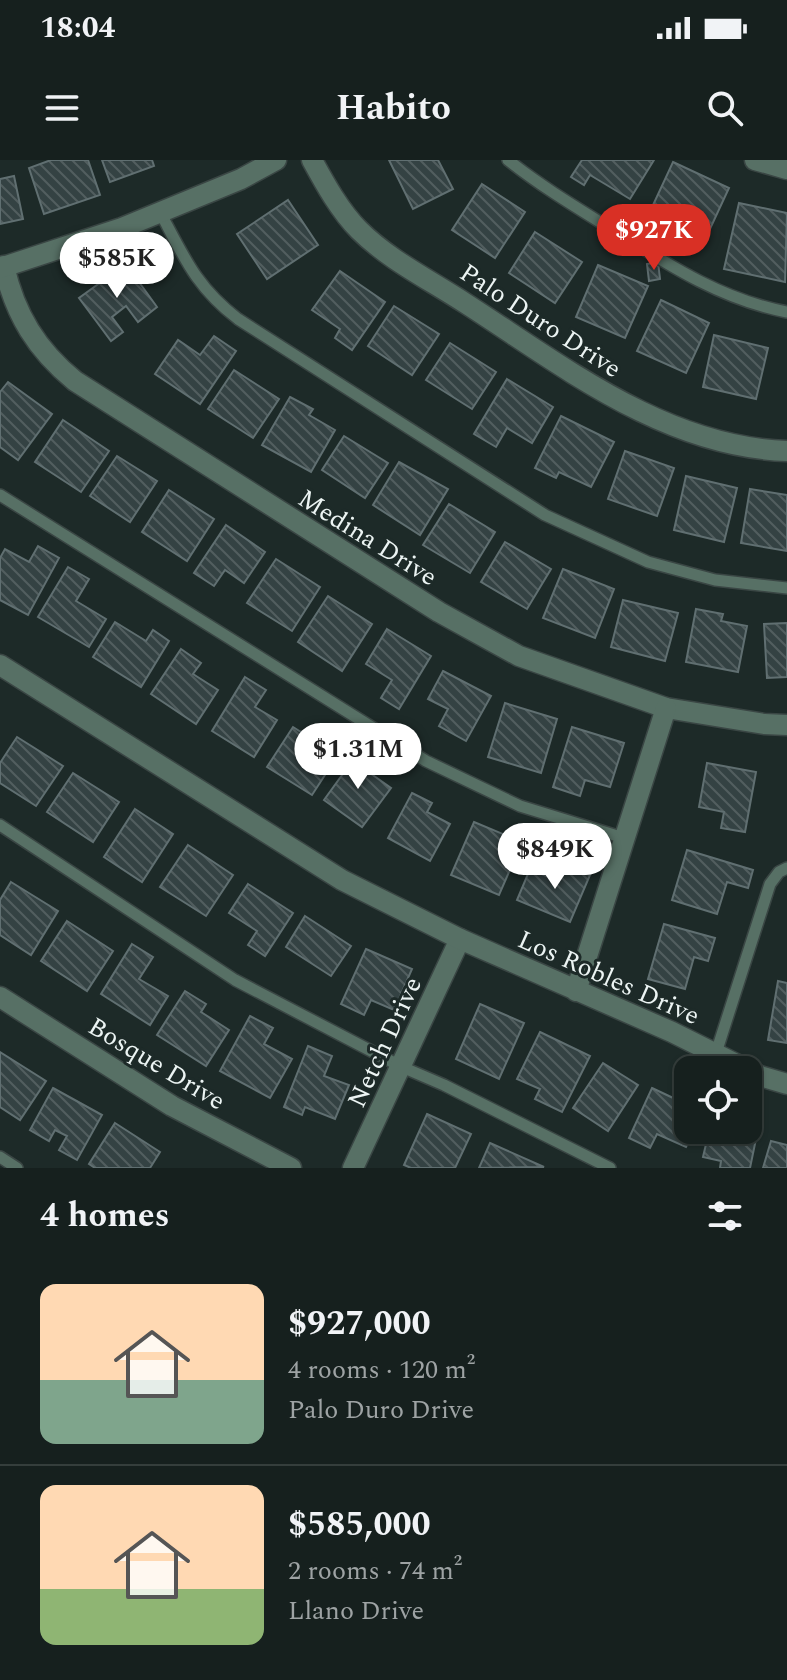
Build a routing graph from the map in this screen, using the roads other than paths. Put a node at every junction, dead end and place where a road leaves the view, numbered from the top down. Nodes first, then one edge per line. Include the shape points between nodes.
1 (276, 160) edge
2 (312, 160) edge
3 (508, 160) edge
4 (755, 160) edge
5 (787, 169) edge
6 (160, 212) junction
7 (2, 267) edge
8 (787, 312) edge
9 (787, 451) edge
10 (0, 495) edge
11 (787, 588) edge
12 (0, 665) edge
13 (666, 708) junction
14 (787, 725) edge
15 (0, 825) edge
16 (624, 838) junction
17 (787, 868) edge
18 (460, 939) junction
19 (576, 991) junction
20 (0, 997) edge
21 (716, 1053) junction
22 (402, 1067) junction
23 (787, 1084) edge
24 (0, 1157) edge
25 (17, 1168) edge
26 (291, 1168) edge
27 (353, 1168) edge
28 (610, 1168) edge

1 - 6 street
2 - 9 street, Palo Duro Drive via 359,230 610,396 722,442
3 - 8 lane via 688,276 721,293
4 - 5 street
6 - 7 street
6 - 11 lane via 191,273 214,301 545,515 648,562 715,580
7 - 13 street, Medina Drive via 30,332 50,360 75,381 439,612 519,656
10 - 16 lane via 426,761 520,806
12 - 18 street, Los Robles Drive via 342,880
13 - 14 street, Medina Drive
13 - 16 street
15 - 22 lane via 235,980
16 - 19 street
17 - 21 lane via 770,884
18 - 19 street, Los Robles Drive
18 - 22 street, Netch Drive
19 - 21 street, Los Robles Drive
20 - 26 street, Bosque Drive via 172,1106
21 - 23 street, Los Robles Drive
22 - 27 street, Netch Drive
22 - 28 lane
24 - 25 lane

